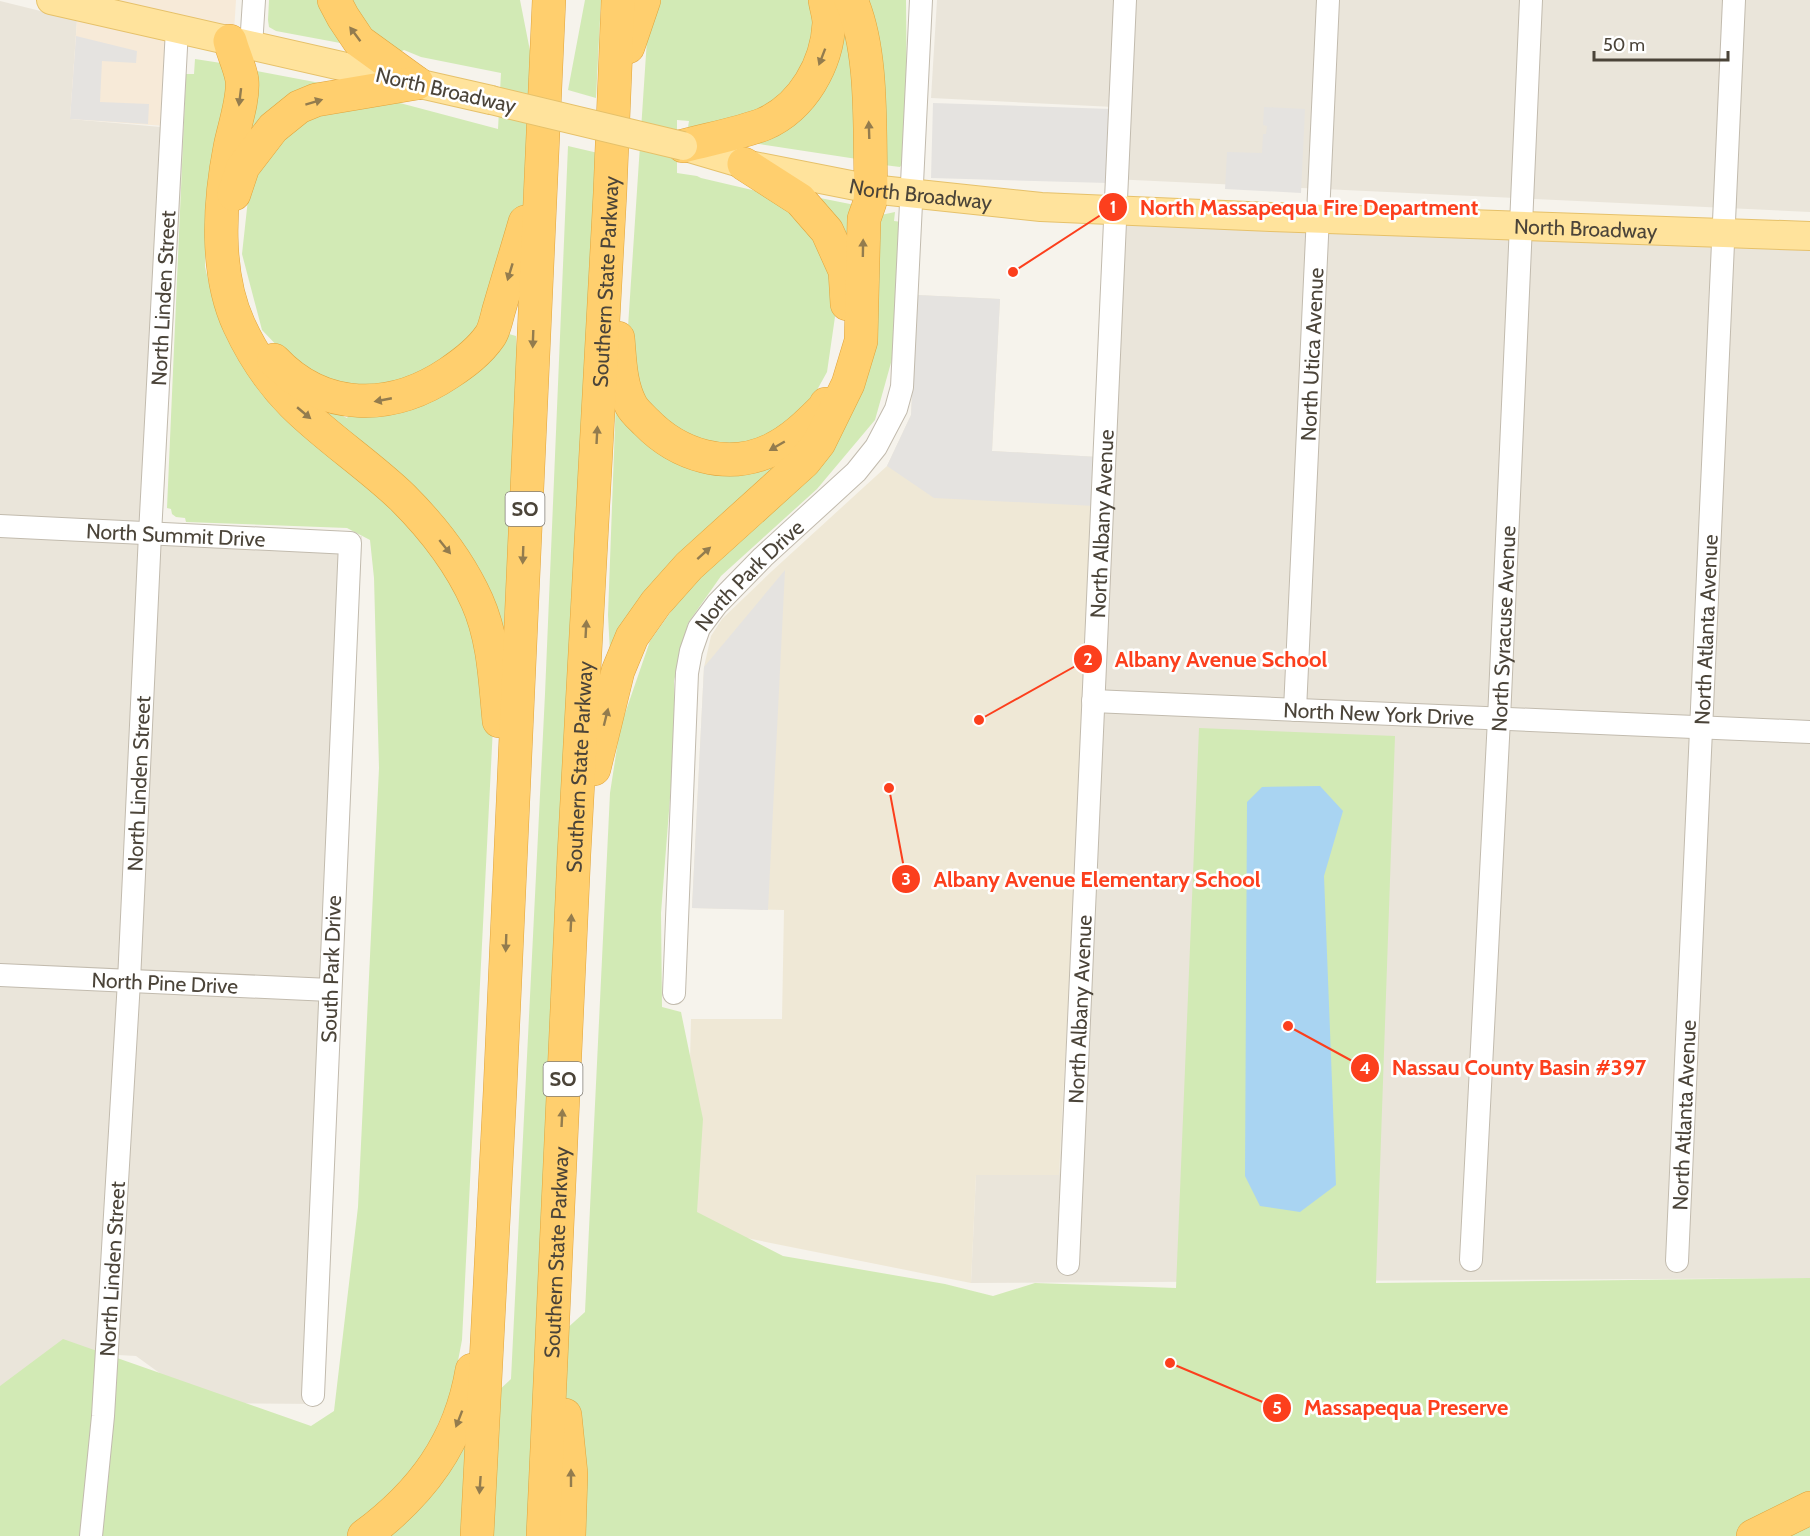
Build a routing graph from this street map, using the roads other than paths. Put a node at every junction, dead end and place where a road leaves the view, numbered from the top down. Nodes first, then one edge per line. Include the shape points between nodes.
1 (51, 0) edge
2 (254, 0) edge
3 (334, 0) edge
4 (544, 0) edge
5 (549, 0) edge
6 (618, 0) edge
7 (644, 0) edge
8 (825, 0) edge
9 (851, 0) edge
10 (921, 0) edge
11 (1125, 0) edge
12 (1328, 0) edge
13 (1531, 0) edge
14 (1734, 0) edge
15 (177, 29) junction
16 (240, 43) junction
17 (546, 56) junction
18 (417, 83) junction
19 (614, 95) junction
20 (683, 146) junction
21 (744, 164) junction
22 (540, 176) junction
23 (871, 189) junction
24 (610, 193) junction
25 (912, 193) junction
26 (1115, 210) junction
27 (1318, 218) junction
28 (1521, 226) junction
29 (1724, 233) junction
30 (1810, 236) edge
31 (0, 526) edge
32 (150, 534) junction
33 (350, 543) joint
34 (1094, 701) junction
35 (1294, 710) junction
36 (1499, 719) junction
37 (1702, 728) junction
38 (1810, 732) edge
39 (511, 842) junction
40 (574, 855) junction
41 (0, 975) edge
42 (129, 981) junction
43 (330, 990) junction
44 (674, 993) dead end
45 (500, 1091) junction
46 (1471, 1260) dead end
47 (1677, 1261) dead end
48 (1068, 1264) dead end
49 (553, 1302) junction
50 (313, 1395) dead end
51 (1810, 1508) edge
52 (91, 1536) edge
53 (364, 1536) edge
54 (477, 1536) edge
55 (543, 1536) edge
56 (568, 1536) edge
57 (1753, 1536) edge

1 - 15 main road, North Broadway
2 - 16 street
18 -> 3 highway via 359,41
4 - 17 highway
5 - 17 highway, SO
6 - 19 highway, Southern State Parkway / SO
7 - 19 highway
8 -> 20 highway via 829,21 826,47 815,75 799,98 766,123
23 -> 9 highway via 867,67
10 - 25 street, North Park Drive
11 - 26 street, North Albany Avenue
12 - 27 street, North Utica Avenue
13 - 28 street, North Syracuse Avenue
14 - 29 street, North Atlanta Avenue
15 - 16 main road, North Broadway
15 - 32 street, North Linden Street
16 - 18 main road, North Broadway
16 -> 39 highway via 242,80 221,236 232,305 261,364 292,404 404,499 466,577 488,632 494,662
17 - 22 highway, SO
18 - 20 main road, North Broadway, bridge
22 -> 18 highway via 491,335 467,361 435,382 402,396 374,402 341,400 303,385 259,345 245,318 235,286 231,249 235,187 243,167 273,128 299,107 316,100
19 - 24 highway, Southern State Parkway / SO
20 - 21 main road, North Broadway
21 - 23 main road, North Broadway
21 -> 24 highway via 800,200 827,231 845,271 847,309 845,345 824,408 796,435 751,457 702,458 667,441 631,406 621,375
22 -> 39 highway, SO
23 - 25 main road, North Broadway
40 -> 23 highway via 618,671 632,637 689,566 804,462 819,443 848,384 861,342 864,219
40 -> 24 highway, Southern State Parkway / SO
25 - 26 main road, North Broadway via 1041,207
25 - 44 street, North Park Drive via 902,387 896,409 876,447 856,472 717,603 699,628 691,651
26 - 27 main road, North Broadway
26 - 34 street, North Albany Avenue
27 - 28 main road, North Broadway
27 - 35 street, North Utica Avenue
28 - 29 main road, North Broadway
28 - 36 street, North Syracuse Avenue
29 - 30 main road, North Broadway
29 - 37 street, North Atlanta Avenue
31 - 32 street, North Summit Drive
32 - 33 street, North Summit Drive
32 - 42 street, North Linden Street
33 - 43 street, South Park Drive
34 - 35 street, North New York Drive
34 - 48 street, North Albany Avenue
35 - 36 street, North New York Drive
36 - 37 street, North New York Drive
36 - 46 street, North Syracuse Avenue
37 - 38 street, North New York Drive
37 - 47 street, North Atlanta Avenue
39 -> 45 highway, SO
49 -> 40 highway, Southern State Parkway / SO
41 - 42 street, North Pine Drive
42 - 43 street, North Pine Drive
42 - 52 street, North Linden Street via 103,1416
43 - 50 street, South Park Drive
45 -> 53 highway via 480,1245 473,1359 464,1406 433,1469 398,1508
45 -> 54 highway, SO
49 - 55 highway, Southern State Parkway / SO
56 -> 49 highway via 571,1474
51 - 57 highway

